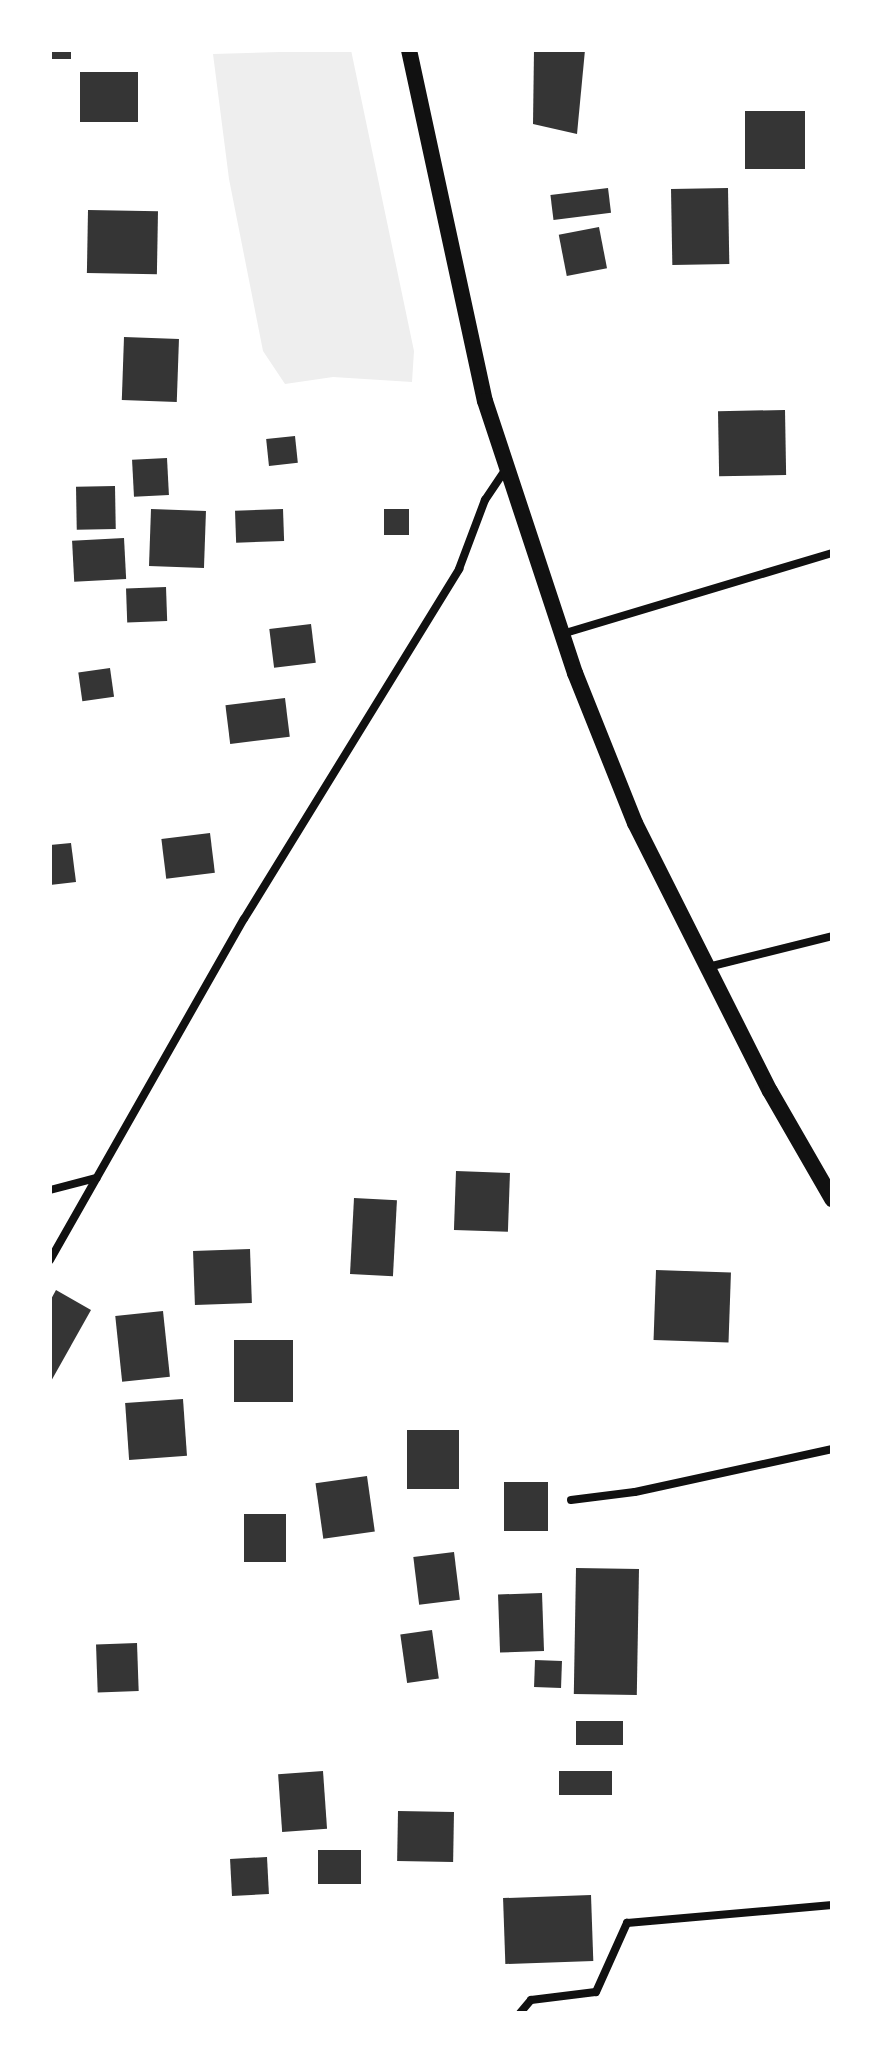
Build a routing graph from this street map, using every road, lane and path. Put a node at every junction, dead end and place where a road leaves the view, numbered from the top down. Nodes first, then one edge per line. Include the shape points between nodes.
1 (409, 50) edge
2 (506, 469) junction
3 (832, 553) edge
4 (562, 634) junction
5 (832, 936) edge
6 (708, 967) junction
7 (96, 1178) junction
8 (50, 1190) edge
9 (832, 1199) edge
10 (50, 1260) edge
11 (832, 1449) edge
12 (571, 1500) dead end
13 (832, 1905) edge
14 (520, 2013) edge

1 - 2 main road via 485,401
2 - 4 main road
2 - 7 street via 485,500 459,569 244,919
3 - 4 street
4 - 6 main road via 635,823
5 - 6 street
6 - 9 main road
7 - 8 street
7 - 10 street
11 - 12 street via 635,1492
13 - 14 street via 627,1923 596,1992 531,2000

